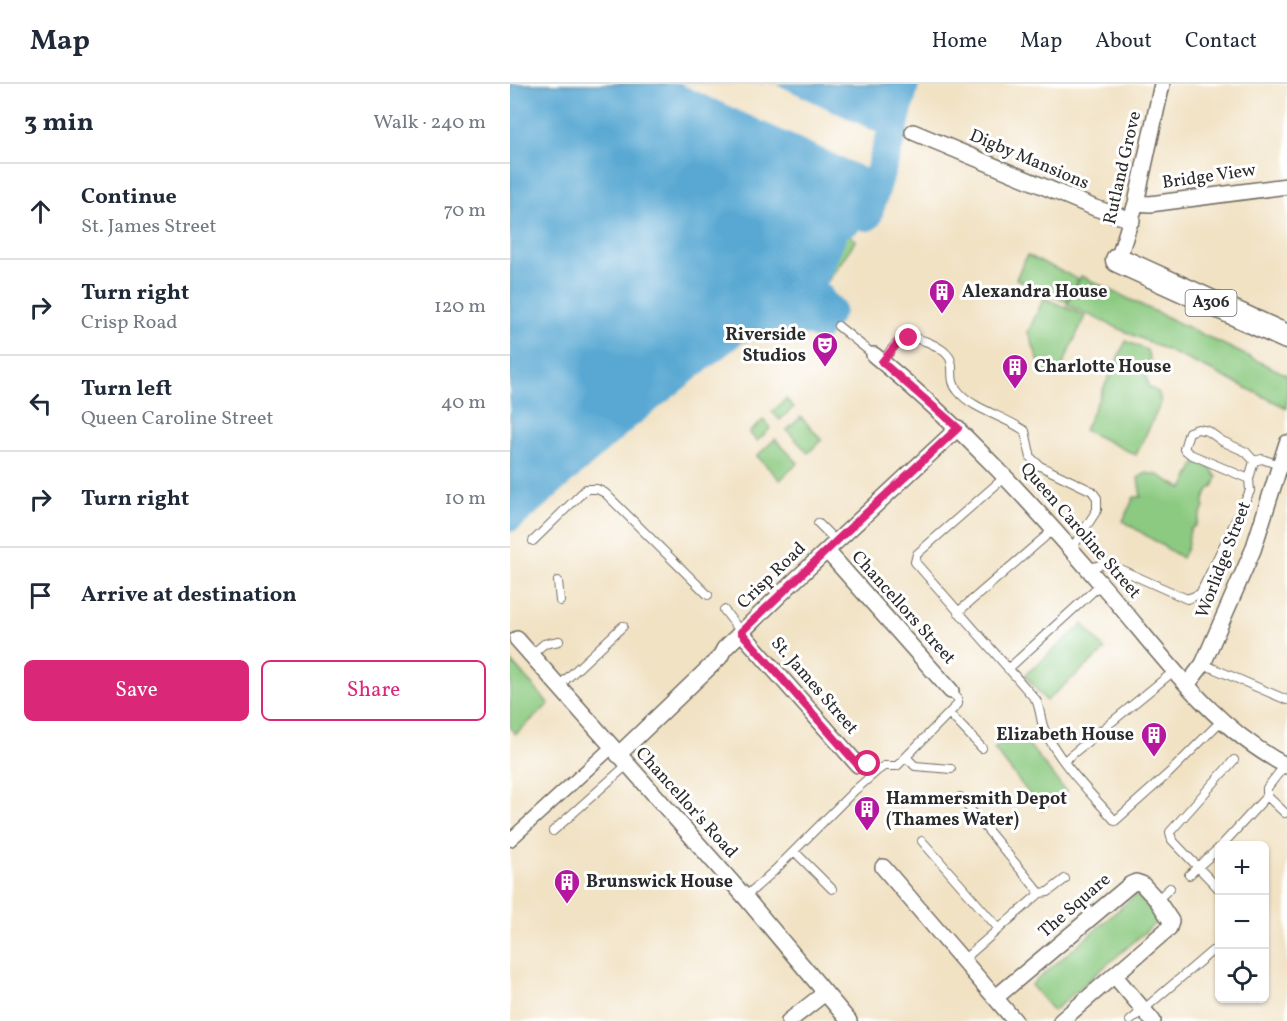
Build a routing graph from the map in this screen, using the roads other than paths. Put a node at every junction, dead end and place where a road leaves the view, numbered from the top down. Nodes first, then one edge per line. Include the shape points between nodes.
1 (1162, 84) edge
2 (913, 132) dead end
3 (1287, 186) edge
4 (1136, 203) junction
5 (1132, 219) junction
6 (1118, 260) joint
7 (838, 326) dead end
8 (1287, 337) edge
9 (878, 359) junction
10 (958, 428) junction
11 (1287, 443) edge
12 (1254, 461) junction
13 (1281, 474) edge
14 (1006, 476) junction
15 (1249, 479) junction
16 (818, 523) dead end
17 (1053, 530) junction
18 (533, 542) dead end
19 (832, 546) junction
20 (1071, 550) junction
21 (1087, 568) junction
22 (558, 581) dead end
23 (1101, 584) junction
24 (708, 595) dead end
25 (560, 601) dead end
26 (724, 610) dead end
27 (958, 612) junction
28 (623, 626) dead end
29 (741, 632) junction
30 (513, 634) edge
31 (559, 641) dead end
32 (531, 655) junction
33 (1203, 664) junction
34 (1008, 669) junction
35 (1174, 671) junction
36 (1187, 685) junction
37 (558, 686) junction
38 (951, 691) joint
39 (1287, 700) edge
40 (949, 714) junction
41 (1222, 720) junction
42 (982, 748) dead end
43 (619, 756) junction
44 (906, 757) junction
45 (1234, 759) dead end
46 (1064, 761) junction
47 (858, 765) joint
48 (1286, 765) edge
49 (951, 769) dead end
50 (877, 771) junction
51 (1267, 796) junction
52 (960, 797) dead end
53 (1285, 813) dead end
54 (553, 831) dead end
55 (510, 840) edge
56 (922, 841) dead end
57 (1225, 841) edge
58 (794, 851) junction
59 (1215, 851) edge
60 (883, 867) dead end
61 (1198, 868) junction
62 (1189, 875) dead end
63 (1065, 879) dead end
64 (1215, 885) edge
65 (1170, 888) dead end
66 (832, 889) dead end
67 (1040, 893) junction
68 (745, 897) junction
69 (1157, 900) junction
70 (999, 929) junction
71 (1212, 951) dead end
72 (963, 960) junction
73 (1114, 975) junction
74 (825, 993) junction
75 (995, 998) junction
76 (1148, 1015) edge
77 (789, 1021) edge
78 (849, 1021) edge
79 (1014, 1021) edge
80 (1061, 1021) edge
81 (1130, 1021) edge

1 - 4 street, Rutland Grove
2 - 5 street, Digby Mansions via 1095,208
3 - 4 street, Bridge View
4 - 5 street, Rutland Grove
5 - 6 street, Rutland Grove
6 - 8 main road, A306
7 - 9 lane, Queen Caroline Street
9 - 10 street, Queen Caroline Street
9 - 20 lane via 900,340 909,338 922,339 945,351 957,391 1025,431 1031,458 1040,466 1092,491 1097,498 1097,510
10 - 14 street, Queen Caroline Street
10 - 19 street, Crisp Road
11 - 13 street, Worlidge Street
12 - 13 lane via 1262,459
12 - 15 lane
12 - 15 lane via 1246,452 1208,431 1189,432 1185,441 1184,449 1190,454
13 - 33 street, Worlidge Street
14 - 17 street, Queen Caroline Street
14 - 27 lane via 917,554 915,562
15 - 21 lane via 1251,491 1200,594 1187,599 1106,563
16 - 19 lane
17 - 20 street, Queen Caroline Street
17 - 27 lane
18 - 24 lane via 586,489 597,489
19 - 29 street, Crisp Road
19 - 38 street, Chancellors Street
20 - 21 street, Queen Caroline Street
21 - 23 street, Queen Caroline Street
22 - 25 lane
23 - 34 lane
23 - 35 street, Queen Caroline Street
26 - 29 lane
27 - 34 lane
28 - 37 lane
29 - 43 street, Crisp Road
29 - 47 street, St. James Street
30 - 32 street, Chancellor's Road
31 - 32 lane via 544,644
32 - 37 street, Chancellor's Road
33 - 36 street, Worlidge Street
33 - 39 lane
34 - 46 lane via 1036,700 1045,731
35 - 36 street, Queen Caroline Street
35 - 46 lane
36 - 41 street, Queen Caroline Street
37 - 43 street, Chancellor's Road
38 - 40 lane via 958,704
40 - 42 lane
40 - 44 lane
41 - 46 lane via 1115,821
41 - 48 street, Queen Caroline Street
43 - 54 lane
43 - 55 street
43 - 68 street, Chancellor's Road
44 - 49 lane via 915,766
44 - 50 lane via 897,766 884,766
45 - 61 lane via 1170,832 1172,840
47 - 50 lane via 868,764
48 - 51 lane via 1267,788
50 - 58 lane
51 - 53 lane
51 - 57 lane
52 - 67 lane
56 - 70 lane
58 - 66 lane
58 - 68 lane
59 - 61 lane
60 - 72 street
61 - 62 lane
61 - 64 lane
63 - 67 lane via 1048,892
65 - 69 lane
67 - 70 lane
68 - 74 street, Chancellor's Road
69 - 73 street, The Square via 1171,921 1169,928
69 - 75 street, The Square via 1142,884 1131,884
70 - 72 lane
71 - 76 lane
72 - 75 street
73 - 76 street
73 - 80 street, The Square
74 - 77 street
74 - 78 street, Chancellor's Road
75 - 79 street
76 - 81 lane

